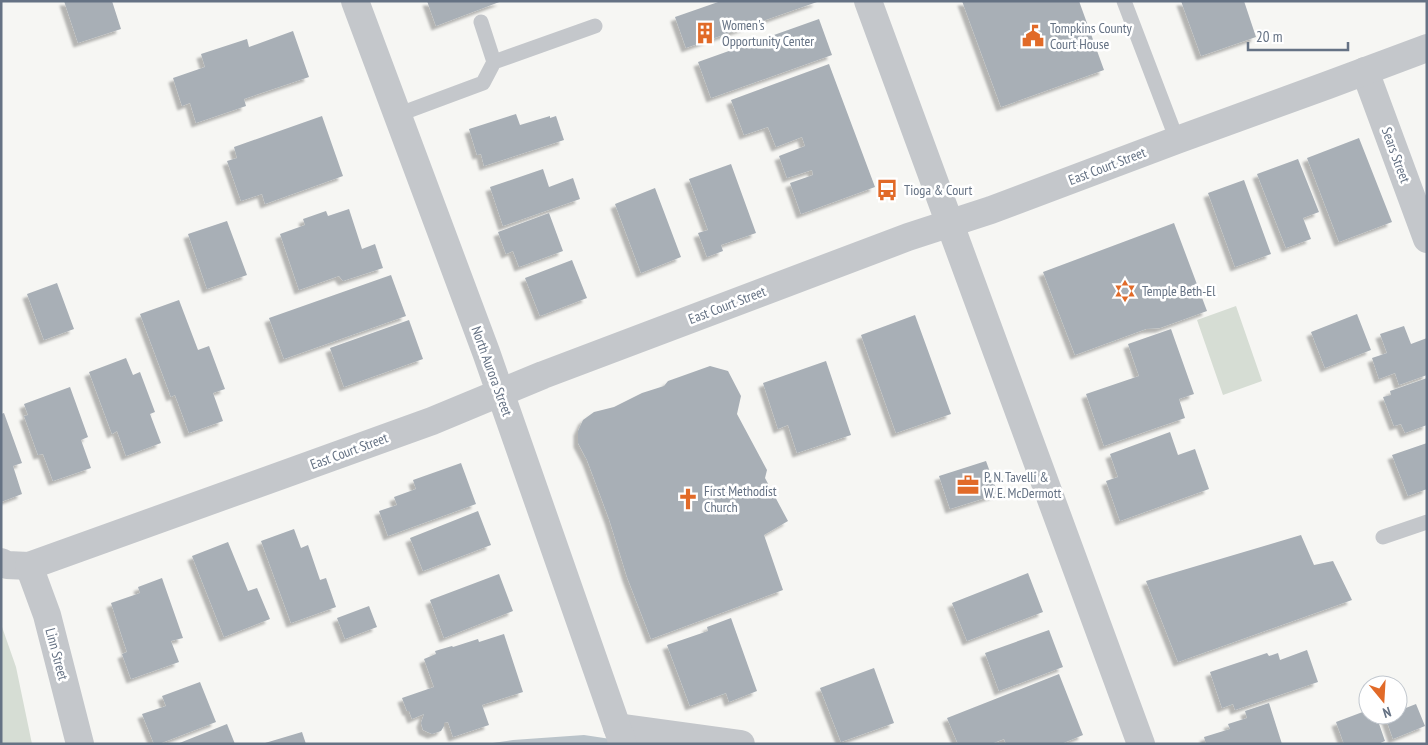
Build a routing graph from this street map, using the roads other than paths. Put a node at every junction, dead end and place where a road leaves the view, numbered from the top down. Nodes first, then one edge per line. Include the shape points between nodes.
1 (356, 1) edge
2 (868, 1) edge
3 (1124, 1) edge
4 (481, 22) dead end
5 (595, 26) dead end
6 (1427, 48) edge
7 (494, 62) junction
8 (1365, 71) junction
9 (397, 114) junction
10 (1177, 140) junction
11 (949, 224) junction
12 (1427, 239) edge
13 (500, 393) junction
14 (1427, 522) edge
15 (1383, 537) dead end
16 (1, 562) edge
17 (29, 566) junction
18 (620, 736) edge
19 (80, 744) edge
20 (741, 744) edge
21 (1141, 744) edge

1 - 9 street, North Aurora Street
2 - 11 street
3 - 10 lane
4 - 7 lane
5 - 7 lane
6 - 8 street, East Court Street
7 - 9 lane via 483,83
8 - 10 street, East Court Street
8 - 12 street, Sears Street
9 - 13 street, North Aurora Street
10 - 11 street, East Court Street
11 - 13 street, East Court Street
11 - 21 street
13 - 17 street, East Court Street via 414,428
13 - 18 street, North Aurora Street
14 - 15 lane
16 - 17 street
17 - 19 street, Linn Street via 49,624
18 - 20 street

